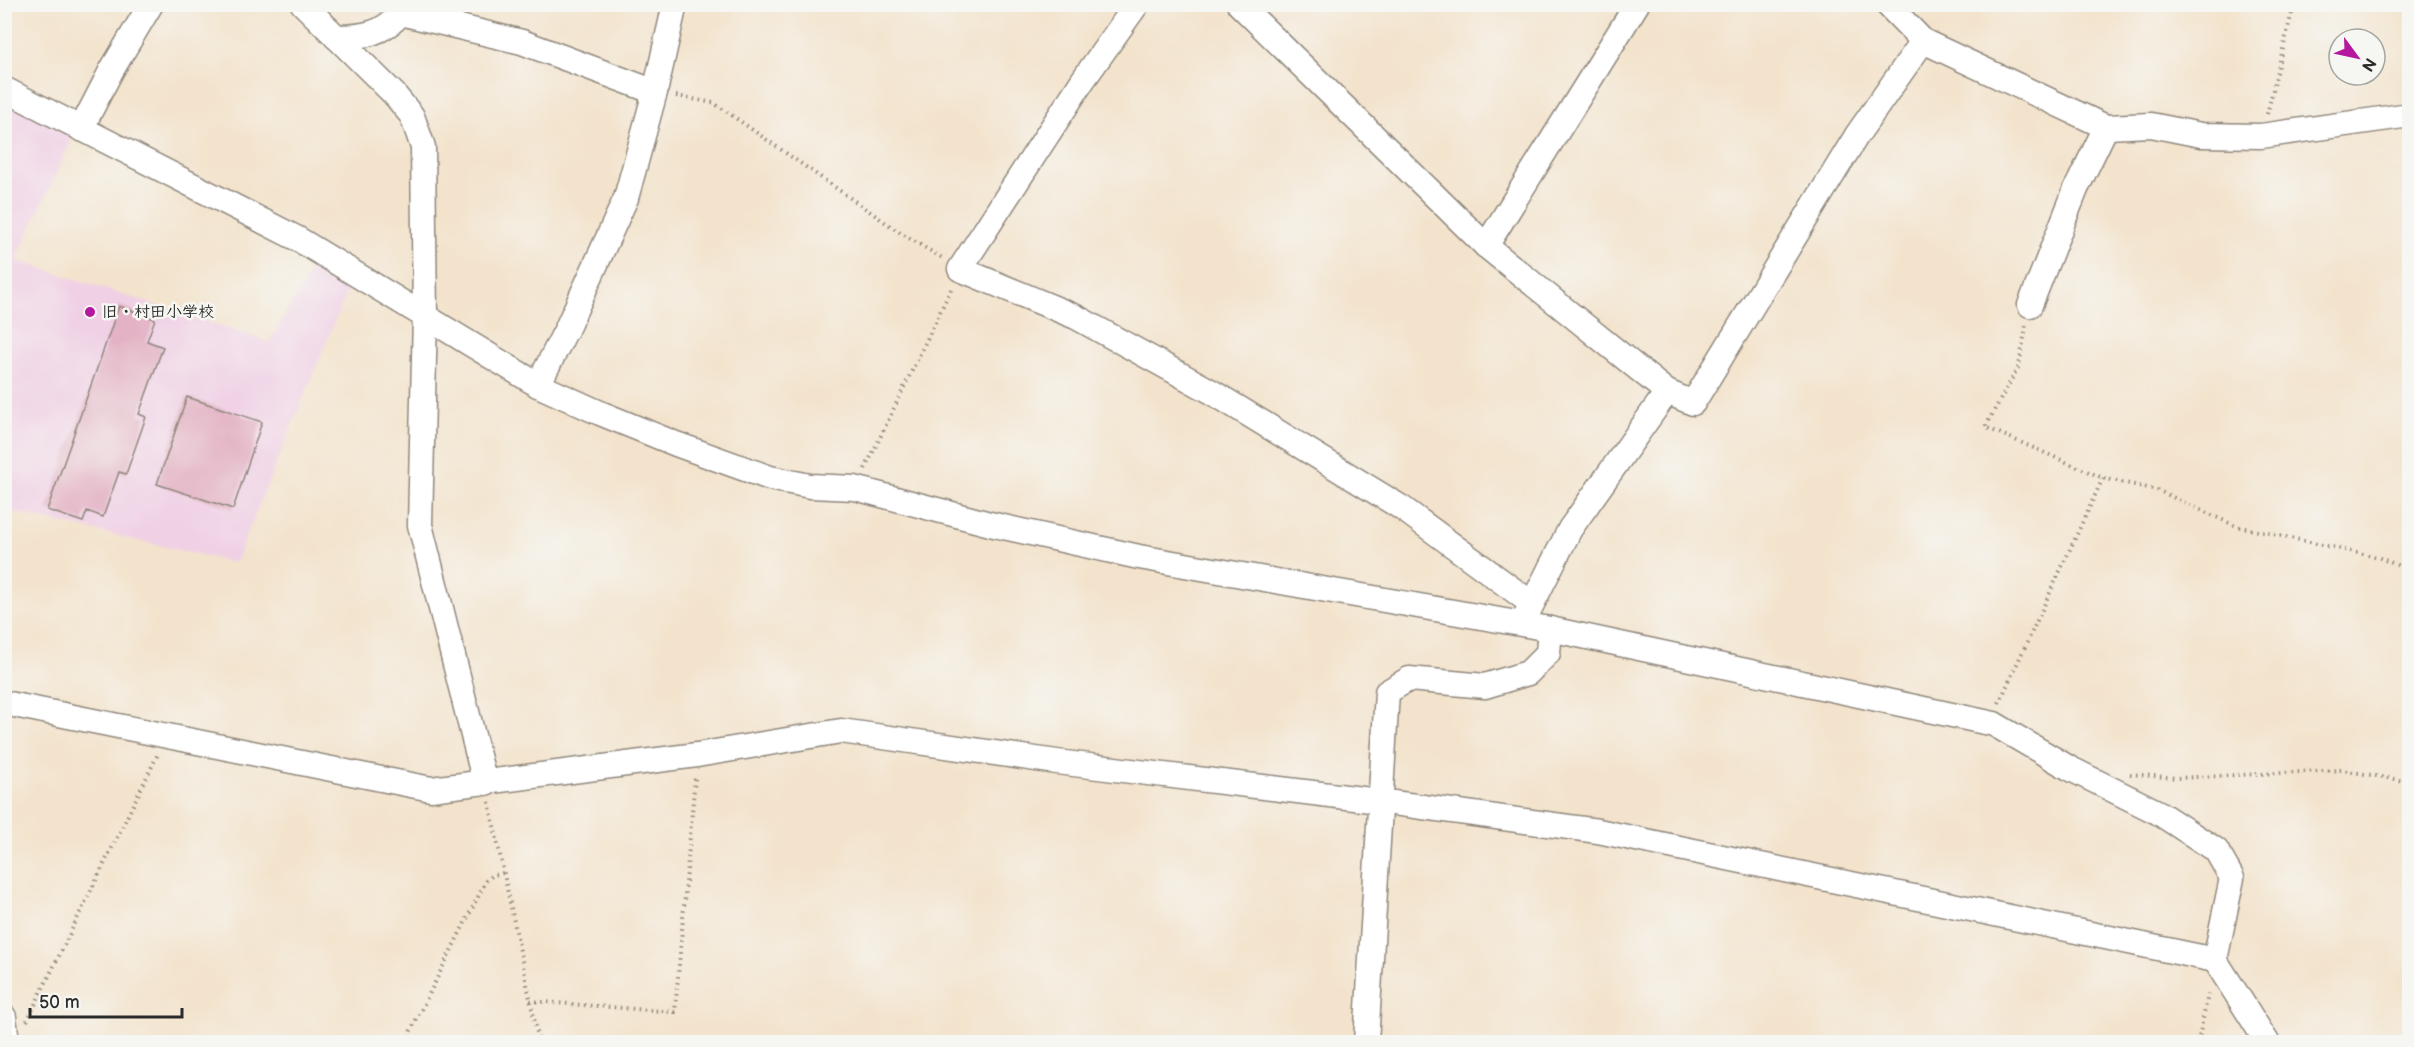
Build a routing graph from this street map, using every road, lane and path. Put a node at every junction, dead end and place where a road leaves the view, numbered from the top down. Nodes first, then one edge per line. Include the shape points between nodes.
1 (151, 4) edge
2 (303, 4) edge
3 (675, 4) edge
4 (1137, 4) edge
5 (1239, 4) edge
6 (1636, 4) edge
7 (1887, 4) edge
8 (2294, 4) edge
9 (336, 37) junction
10 (1923, 40) junction
11 (4, 89) edge
12 (655, 92) junction
13 (2409, 115) edge
14 (2106, 128) junction
15 (81, 129) junction
16 (2261, 136) junction
17 (1486, 246) junction
18 (960, 269) junction
19 (2030, 305) joint
20 (426, 316) junction
21 (538, 385) junction
22 (1667, 392) junction
23 (2103, 478) junction
24 (855, 488) junction
25 (2409, 570) edge
26 (1527, 614) junction
27 (1550, 629) junction
28 (4, 703) edge
29 (1994, 724) junction
30 (167, 736) junction
31 (697, 755) junction
32 (2123, 773) dead end
33 (2409, 782) edge
34 (485, 783) junction
35 (1379, 801) junction
36 (504, 873) junction
37 (2215, 960) junction
38 (530, 1001) junction
39 (4, 1017) edge
40 (7, 1042) edge
41 (405, 1042) edge
42 (539, 1042) edge
43 (1366, 1042) edge
44 (2198, 1042) edge
45 (2267, 1042) edge

1 - 15 street
2 - 9 street
3 - 12 street
4 - 18 street
5 - 17 street
6 - 17 street
7 - 10 street
8 - 16 path
9 - 12 street via 363,37 393,23 401,13 522,42
9 - 20 street via 406,109 423,147
10 - 14 street
10 - 22 street via 1857,135 1693,403
11 - 15 street
12 - 18 path via 714,103 902,234
12 - 21 street via 626,198
13 - 16 street
14 - 16 street via 2151,125 2201,135
14 - 19 street via 2076,189
15 - 20 street via 298,239
17 - 22 street
18 - 24 path
18 - 26 street via 1076,316 1212,392 1402,508
19 - 23 path via 2019,366 1985,427
20 - 21 street
20 - 34 street via 420,525
21 - 24 street via 622,422 770,478 810,486
22 - 26 street via 1570,529
23 - 25 path via 2157,490 2236,526 2377,557
23 - 29 path via 1999,702
24 - 26 street via 990,524 1139,556
26 - 27 street
27 - 29 street
27 - 35 street via 1548,653 1528,673 1485,686 1409,679 1387,692
28 - 30 street
29 - 37 street via 2069,768 2159,813 2216,850 2232,878
30 - 34 street via 431,789
30 - 40 path via 27,1021
31 - 34 street
31 - 35 street via 841,730 1057,762
31 - 38 path via 675,1012
32 - 33 path via 2177,778 2342,770
34 - 36 path
35 - 37 street via 1599,831
35 - 43 street
36 - 38 path
36 - 41 path via 486,881
37 - 44 path
37 - 45 street
38 - 42 path
39 - 40 street

